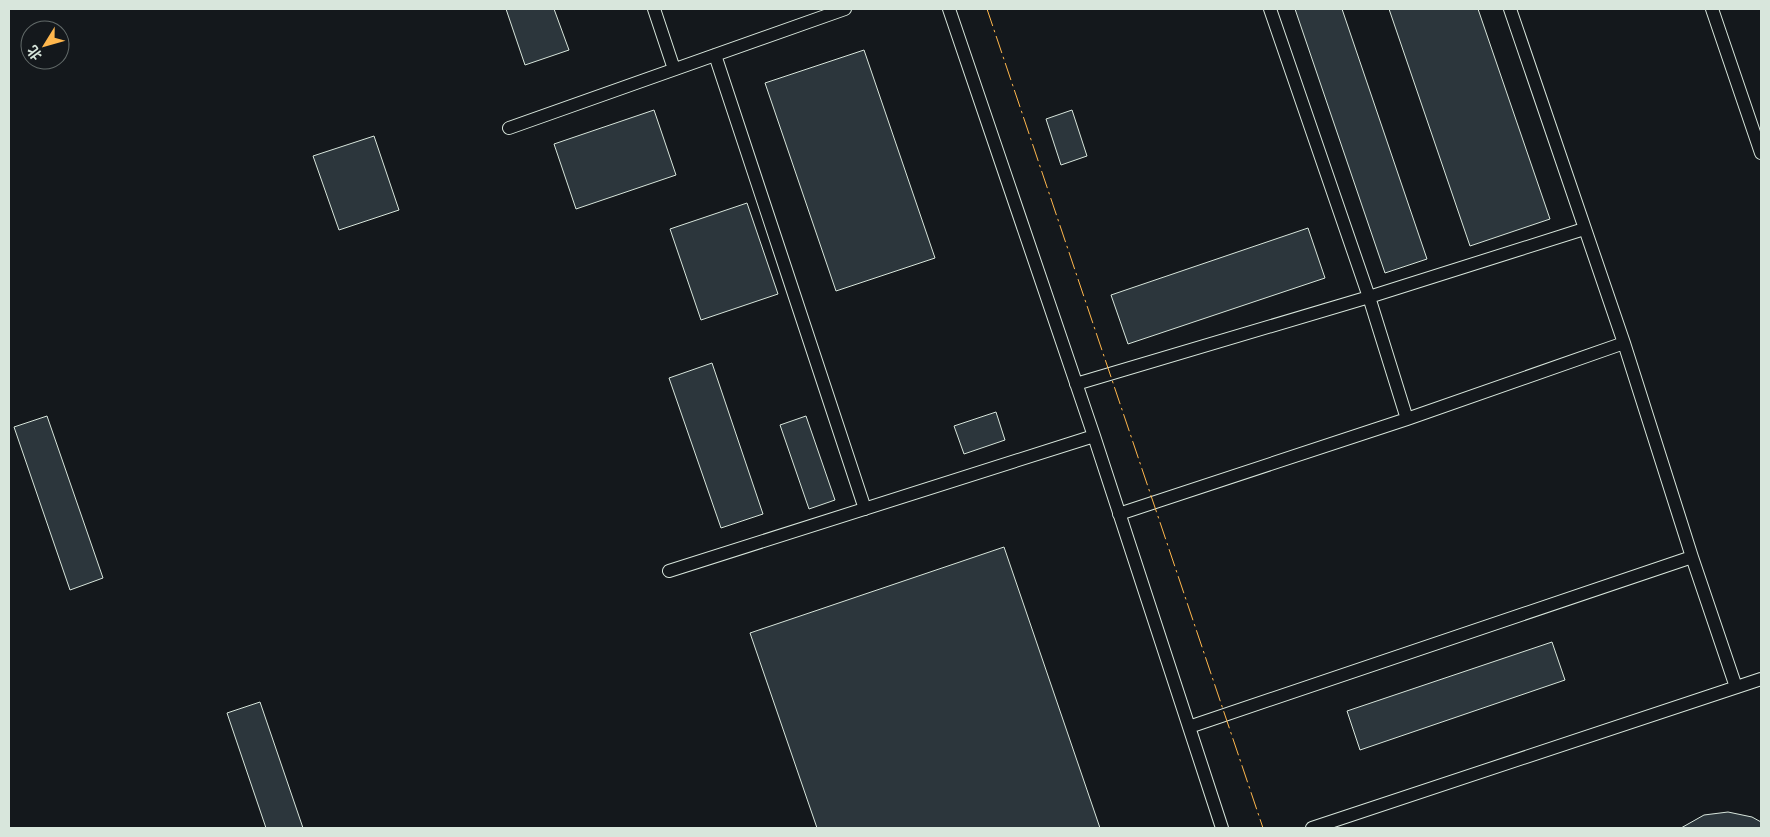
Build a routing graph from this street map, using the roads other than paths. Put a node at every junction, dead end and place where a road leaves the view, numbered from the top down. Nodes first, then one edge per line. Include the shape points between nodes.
1 (654, 9) edge
2 (844, 9) edge
3 (949, 9) edge
4 (1270, 9) edge
5 (1510, 9) edge
6 (1712, 9) edge
7 (716, 55) junction
8 (674, 69) junction
9 (509, 128) dead end
10 (1761, 153) edge
11 (1584, 228) junction
12 (1369, 297) junction
13 (1624, 343) junction
14 (1076, 384) junction
15 (1407, 419) junction
16 (1094, 436) junction
17 (865, 509) junction
18 (1119, 514) junction
19 (1692, 557) junction
20 (669, 571) dead end
21 (1761, 678) edge
22 (1736, 687) junction
23 (1189, 727) junction
24 (1222, 828) edge
25 (1312, 828) edge

1 - 8 lane
2 - 7 lane
3 - 14 lane
4 - 12 lane
5 - 11 lane
6 - 10 lane
7 - 8 lane
7 - 17 lane
8 - 9 lane
11 - 12 lane
11 - 13 lane
12 - 14 lane
12 - 15 lane
13 - 15 lane
13 - 19 lane
14 - 16 lane
15 - 18 lane
16 - 17 lane
16 - 18 lane
17 - 20 lane
18 - 23 lane
19 - 22 lane
19 - 23 lane
21 - 22 lane
22 - 25 lane
23 - 24 lane

